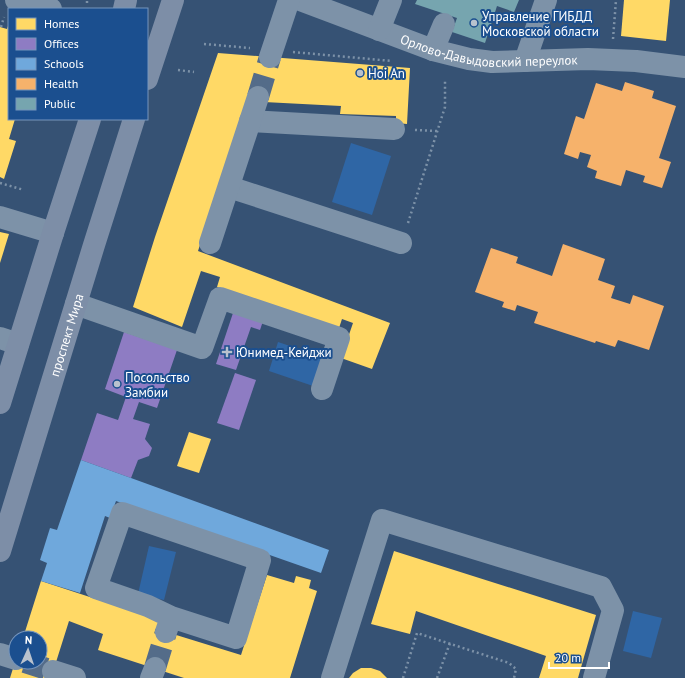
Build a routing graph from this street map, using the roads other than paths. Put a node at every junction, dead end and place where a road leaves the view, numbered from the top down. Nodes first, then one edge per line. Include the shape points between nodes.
1 (173, 0) edge
2 (289, 0) edge
3 (300, 0) edge
4 (391, 0) edge
5 (546, 0) edge
6 (444, 24) dead end
7 (379, 30) junction
8 (433, 50) junction
9 (272, 54) tunnel mouth
10 (525, 60) junction
11 (685, 67) edge
12 (148, 76) edge
13 (258, 97) tunnel mouth
14 (90, 120) edge
15 (134, 120) edge
16 (250, 121) junction
17 (394, 129) dead end
18 (229, 187) junction
19 (0, 217) edge
20 (53, 233) junction
21 (210, 243) dead end
22 (401, 243) road end
23 (76, 304) junction
24 (9, 341) edge
25 (322, 390) dead end
26 (0, 403) edge
27 (0, 550) edge
28 (168, 624) joint
29 (53, 671) tunnel mouth
30 (75, 678) edge
31 (332, 678) edge
32 (594, 678) edge

1 - 12 main road
2 - 9 street
3 - 7 street, Орлово-Давыдовский переулок
4 - 7 street
5 - 10 street
6 - 8 street
7 - 8 street, Орлово-Давыдовский переулок
8 - 10 street, Орлово-Давыдовский переулок via 492,62
10 - 11 street, Орлово-Давыдовский переулок via 636,61
13 - 16 street
14 - 20 main road
15 - 23 main road, проспект Мира
16 - 17 street
16 - 18 street
18 - 21 street
18 - 22 street
19 - 20 street
20 - 24 main road
23 - 25 street via 202,348 220,298 339,338
23 - 27 main road, проспект Мира
24 - 26 main road
28 - 28 street via 148,606 96,588 122,513 260,560 236,638
29 - 30 street
31 - 32 street via 382,520 601,587 613,610

